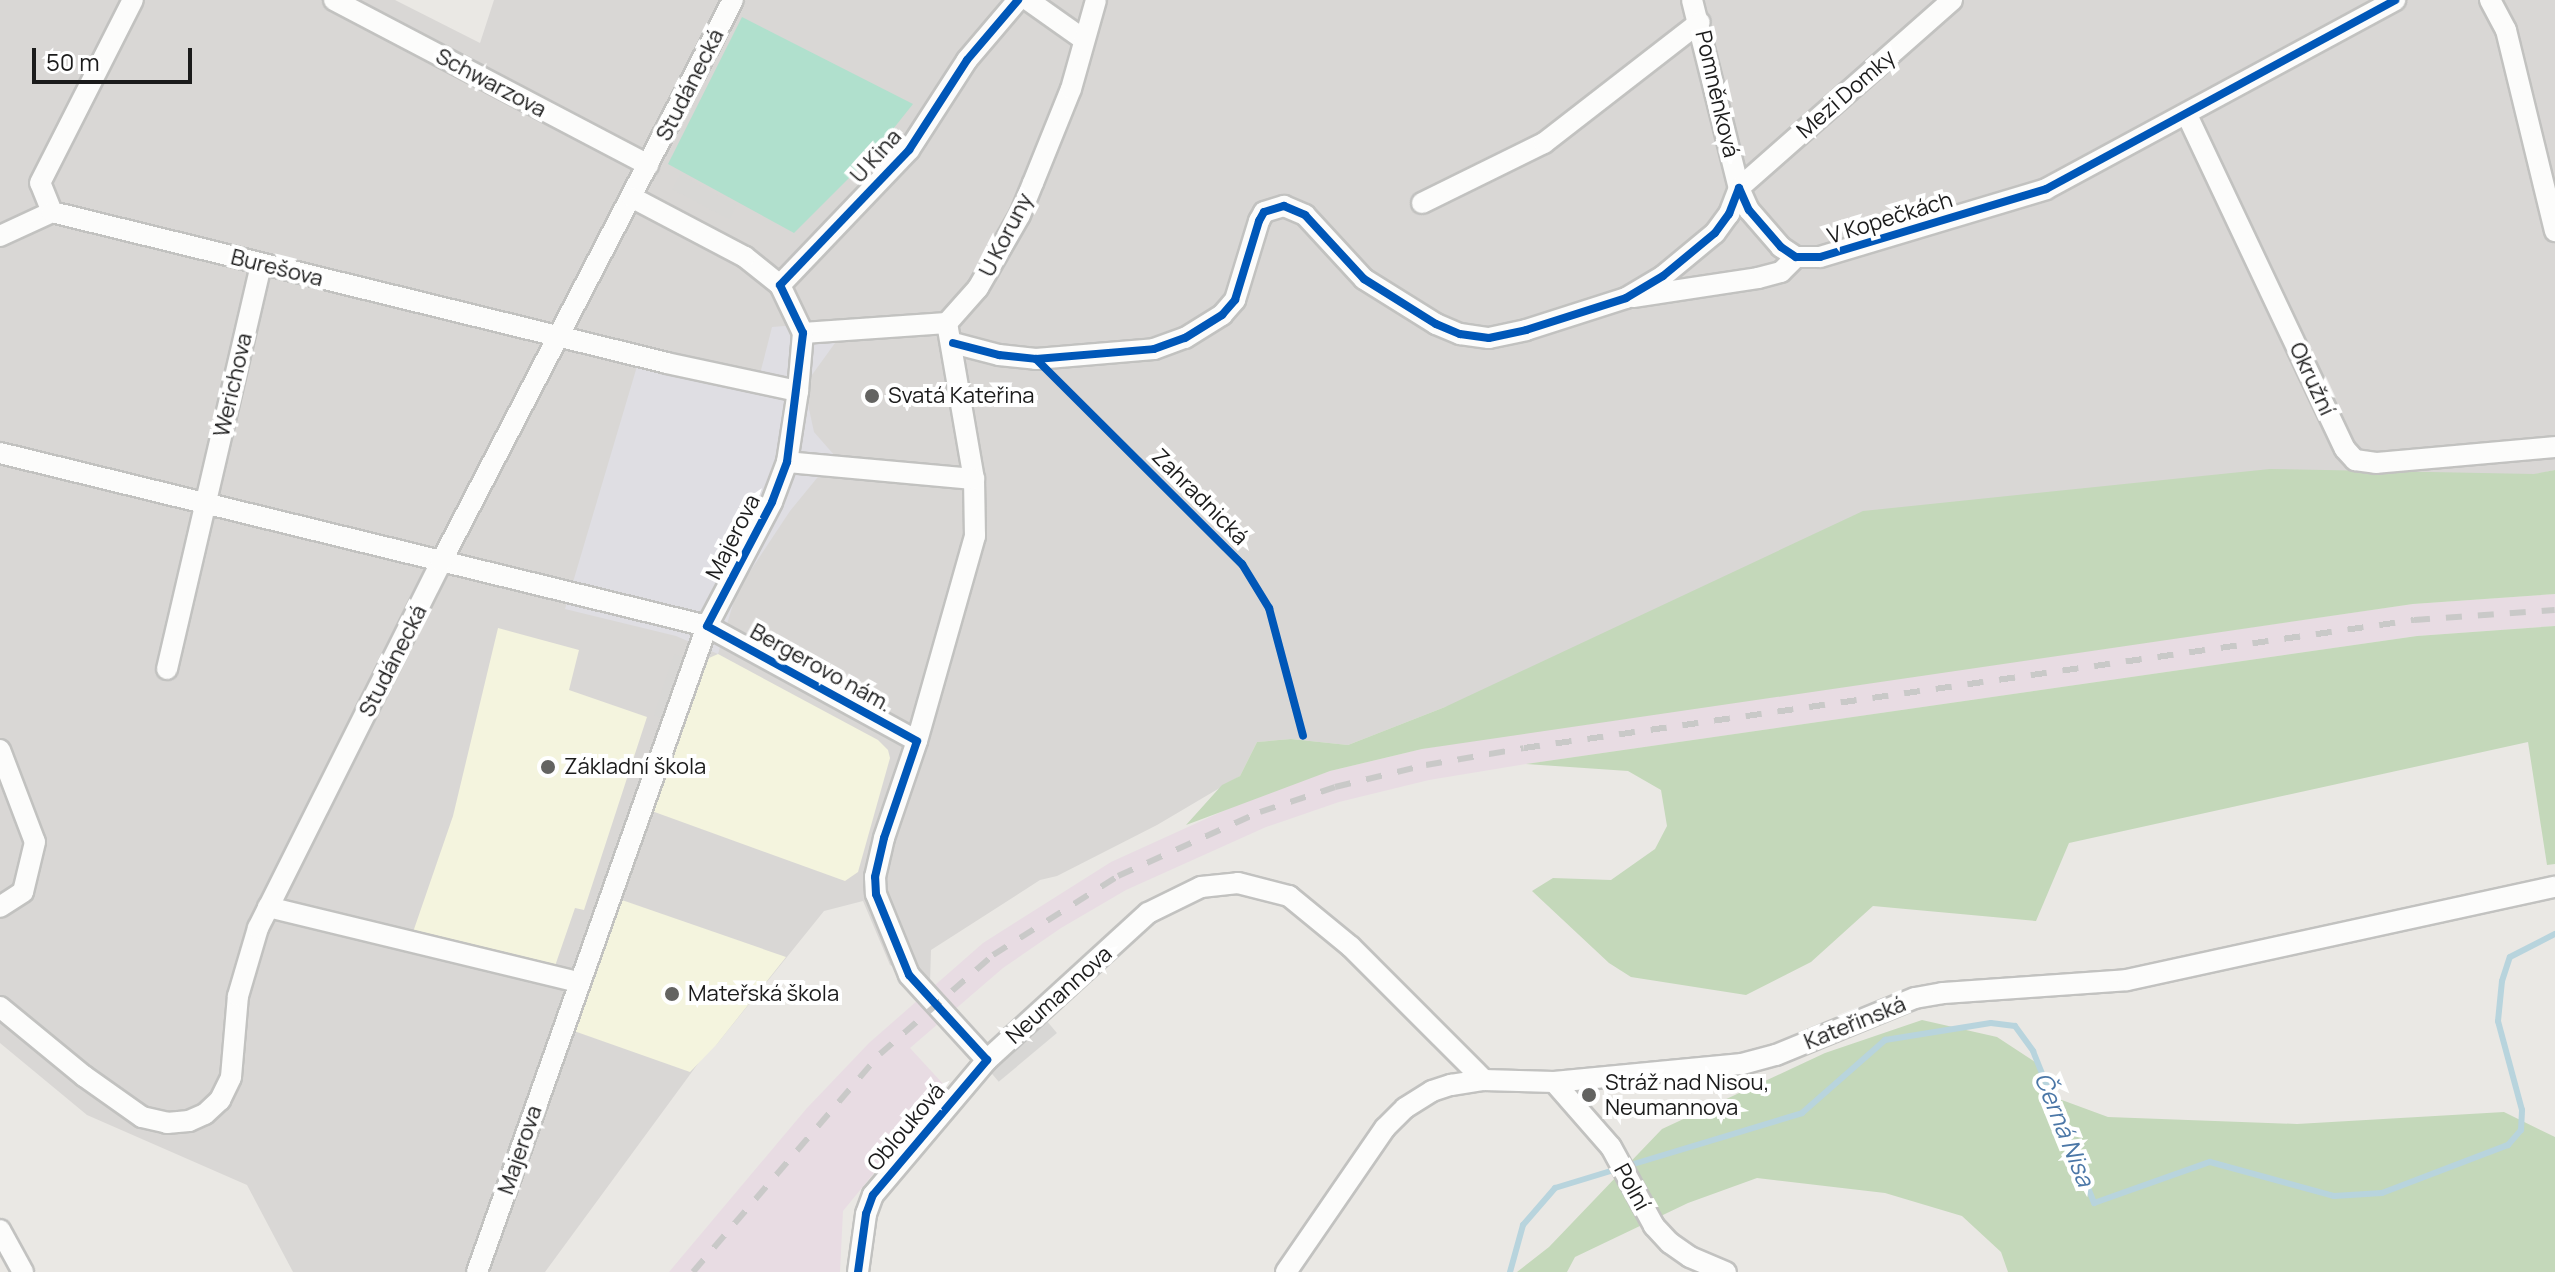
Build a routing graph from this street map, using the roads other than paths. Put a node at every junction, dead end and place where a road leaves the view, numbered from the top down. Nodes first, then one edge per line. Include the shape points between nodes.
1 (133, 0) edge
2 (334, 0) edge
3 (733, 0) edge
4 (1018, 0) edge
5 (1028, 0) edge
6 (1096, 0) edge
7 (1952, 0) edge
8 (2395, 0) edge
9 (2490, 0) edge
10 (1694, 1) edge
11 (1700, 22) junction
12 (1083, 39) junction
13 (2187, 115) junction
14 (648, 165) junction
15 (1739, 188) junction
16 (633, 198) junction
17 (1422, 203) dead end
18 (52, 212) junction
19 (2555, 231) edge
20 (0, 236) edge
21 (1796, 257) junction
22 (261, 265) junction
23 (780, 285) junction
24 (1626, 298) junction
25 (803, 333) junction
26 (950, 333) junction
27 (558, 335) junction
28 (798, 391) junction
29 (2555, 447) edge
30 (0, 453) edge
31 (787, 462) junction
32 (974, 479) junction
33 (205, 504) junction
34 (441, 562) junction
35 (707, 626) junction
36 (167, 669) dead end
37 (917, 741) junction
38 (0, 750) edge
39 (2555, 887) edge
40 (0, 907) edge
41 (268, 907) junction
42 (579, 982) junction
43 (0, 1007) edge
44 (987, 1060) junction
45 (1484, 1080) junction
46 (1554, 1082) junction
47 (0, 1230) edge
48 (23, 1272) edge
49 (477, 1272) edge
50 (858, 1272) edge
51 (1286, 1272) edge
52 (1726, 1272) edge

1 - 18 street via 40,183
2 - 14 street, Schwarzova
3 - 14 street, Studánecká
4 - 23 street, U Kina via 967,60 909,150
5 - 12 street
6 - 12 street, U Koruny
7 - 15 street, Mezi Domky
8 - 13 street, V Kopečkách
9 - 19 street via 2506,30
10 - 11 street, Pomněnková
11 - 15 street, Pomněnková
11 - 17 street via 1544,143
12 - 26 street, U Koruny via 1071,89 1020,215
13 - 21 street, V Kopečkách via 2046,189 1820,257
13 - 29 street, Okružní via 2345,449 2355,460 2376,463
14 - 16 street, Studánecká
15 - 21 street via 1763,229
15 - 24 street, V Kopečkách via 1715,233 1686,261
16 - 23 street via 745,257
16 - 27 street, Studánecká
18 - 20 street
18 - 22 street, Burešova
21 - 24 street, V Kopečkách via 1781,272 1758,278
22 - 27 street, Burešova
22 - 33 street, Werichova
23 - 25 street
24 - 26 street, V Kopečkách via 1489,338 1460,334 1364,279 1305,215 1284,206 1264,212 1259,221 1235,300 1222,315 1185,338 1139,351 1036,359 999,355
25 - 26 street
25 - 28 street, Majerova
26 - 32 street, Neumannova
27 - 28 street
27 - 34 street, Studánecká
28 - 31 street, Majerova
30 - 33 street
31 - 32 street
31 - 35 street, Majerova via 772,502
32 - 37 street, Neumannova via 975,536
33 - 34 street
33 - 36 street, Werichova
34 - 35 street, Bergerovo nám.
34 - 41 street, Studánecká
35 - 37 street, Bergerovo nám.
35 - 42 street, Majerova
37 - 44 street, Neumannova via 884,838 876,894 909,975
38 - 40 street via 35,842 23,892
39 - 46 street, Kateřinská via 2127,980 1915,998 1742,1064
41 - 42 street
41 - 43 street, Studánecká via 242,973 231,1077 220,1100 197,1118 167,1123 142,1117
42 - 49 street, Majerova
44 - 45 street, Neumannova via 1148,913 1201,887 1238,883 1289,896 1351,947
44 - 50 street, Oblouková via 873,1195
45 - 46 street, Kateřinská
45 - 51 street, Kateřinská via 1432,1091 1405,1108 1385,1128
46 - 52 street, Polní via 1611,1147 1654,1226 1690,1257
47 - 48 street

